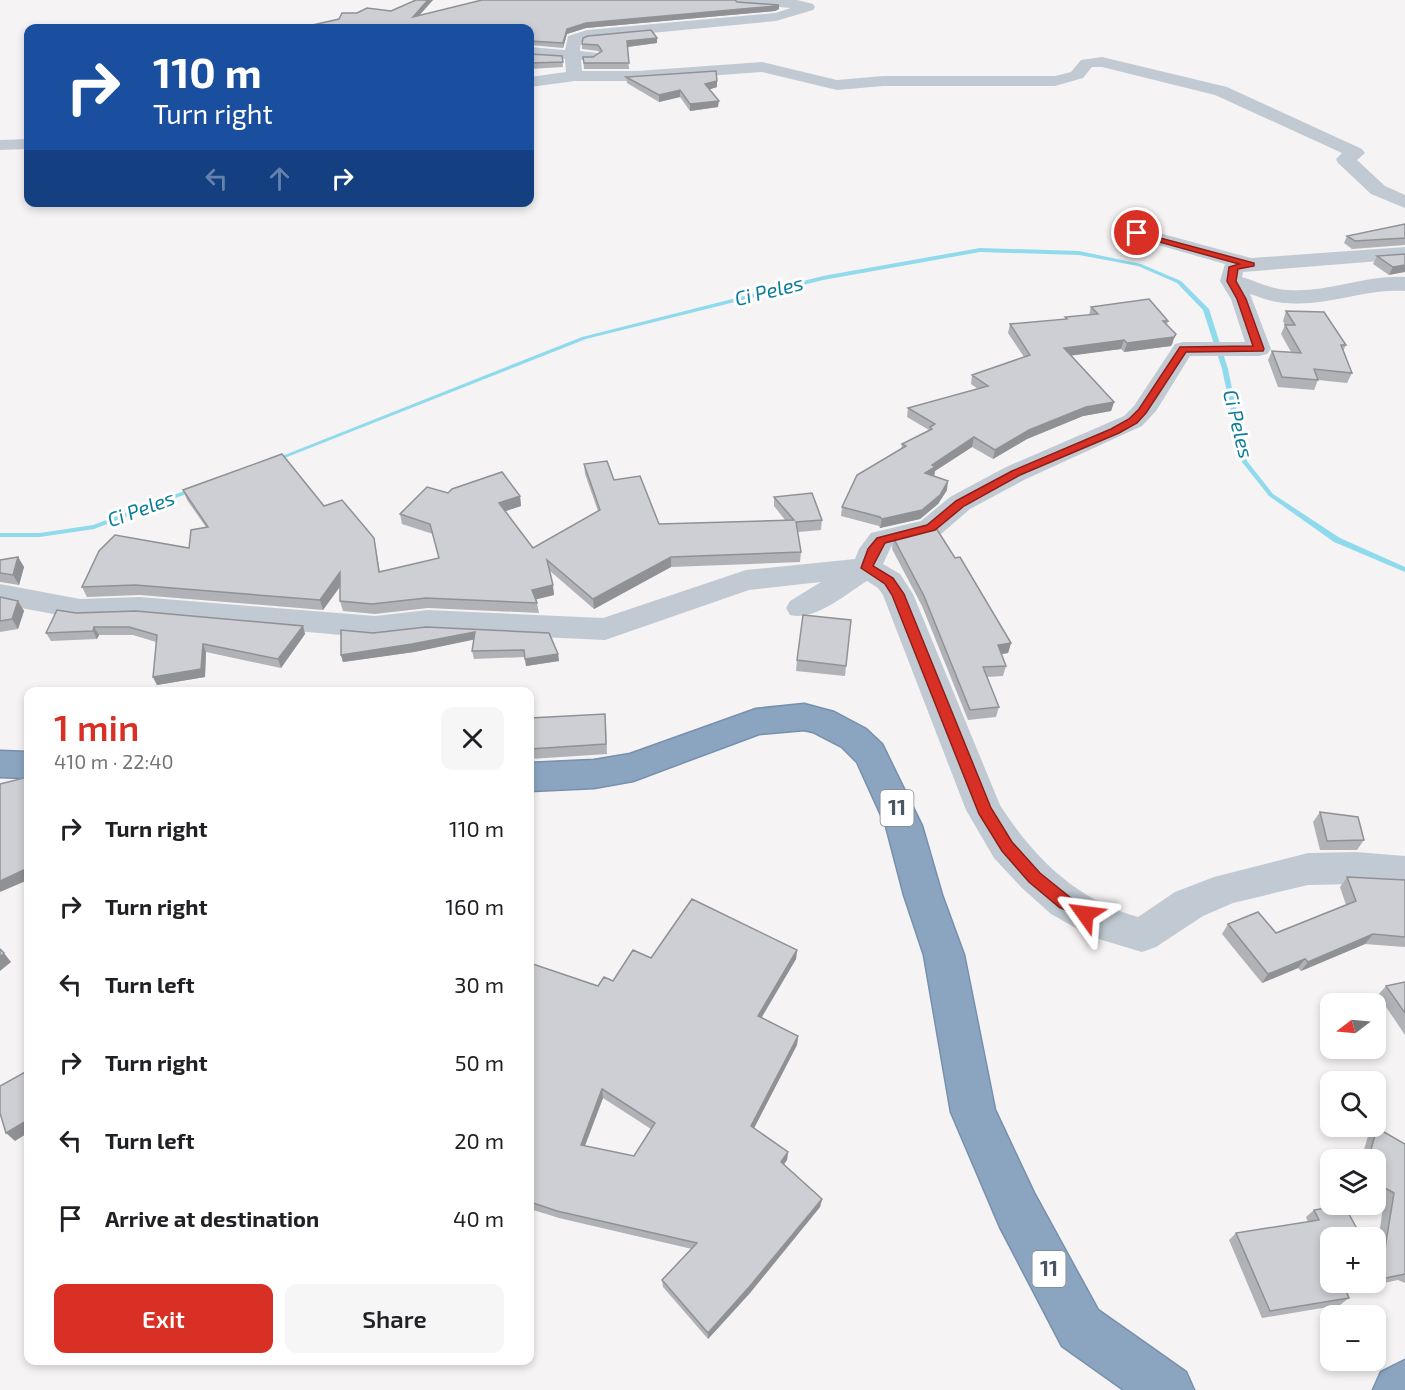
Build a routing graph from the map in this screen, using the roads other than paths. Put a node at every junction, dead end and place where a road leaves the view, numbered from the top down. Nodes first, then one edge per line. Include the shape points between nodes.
1 (737, 0) edge
2 (534, 52) edge
3 (572, 55) junction
4 (603, 56) edge
5 (575, 76) junction
6 (534, 81) edge
7 (24, 144) edge
8 (0, 145) edge
9 (1405, 202) edge
10 (1137, 233) dead end
11 (1405, 253) edge
12 (1251, 264) junction
13 (1231, 281) junction
14 (1405, 284) edge
15 (867, 568) junction
16 (0, 594) edge
17 (801, 608) dead end
18 (0, 764) edge
19 (24, 765) edge
20 (534, 777) edge
21 (1405, 872) edge
22 (1405, 1386) edge
23 (1168, 1390) edge
24 (1399, 1390) edge

1 - 3 street via 789,1 808,7 776,17 587,35 573,39
2 - 3 street
3 - 4 street
3 - 5 street
5 - 6 street
5 - 9 street via 762,67 837,86 883,81 1044,81 1072,78 1087,63 1102,62 1236,96 1356,153 1345,159 1378,190
7 - 8 street
10 - 12 street
11 - 12 street
12 - 13 street via 1234,267
13 - 14 street via 1292,297 1384,283
13 - 15 street via 1242,299 1259,348 1181,351 1133,421 1007,478 960,503 931,528 881,540
15 - 16 street via 746,579 605,629 428,621 375,627 140,607 80,609
15 - 17 street
15 - 21 street via 889,581 898,594 984,810 1007,847 1035,878 1065,902 1106,925 1142,935 1189,904 1228,888 1308,869
18 - 19 highway
20 - 23 highway, 11 via 594,774 633,767 756,722 778,718 822,721 854,738 870,753 904,826 944,955 973,1112 1017,1209 1080,1328
22 - 24 highway

